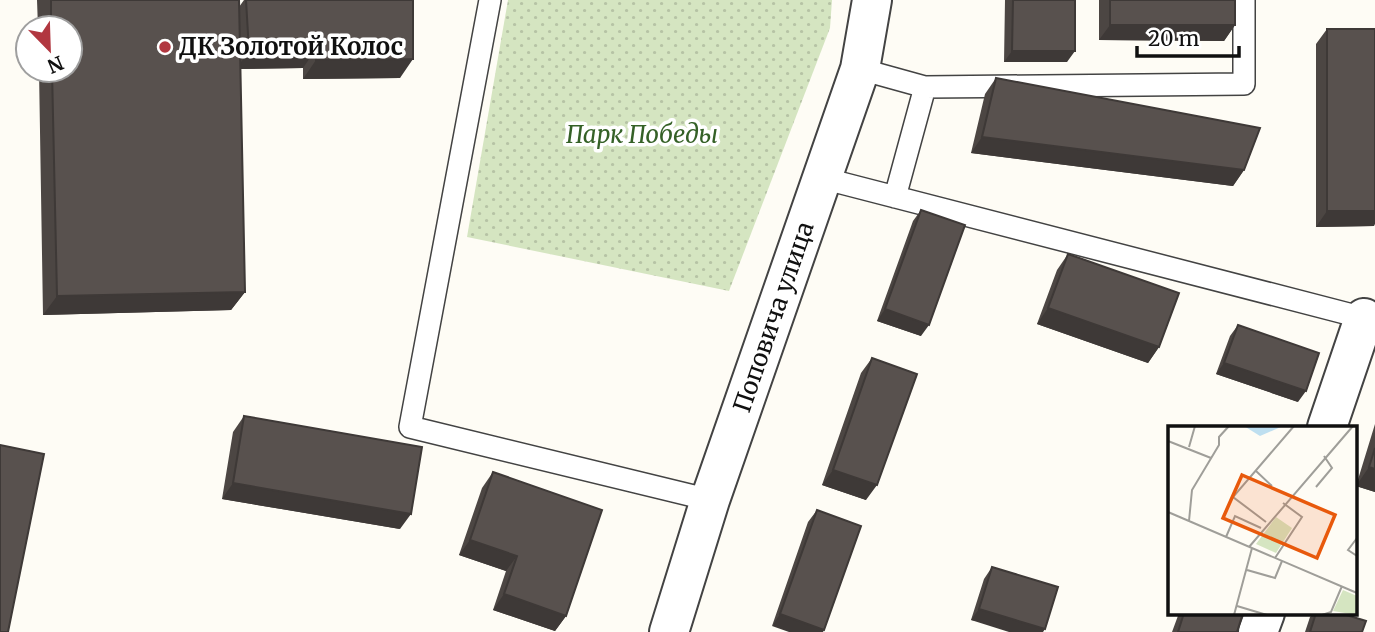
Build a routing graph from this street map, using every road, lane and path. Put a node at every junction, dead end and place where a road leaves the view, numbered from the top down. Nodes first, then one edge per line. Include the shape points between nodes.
1 (490, 0) edge
2 (872, 0) edge
3 (1244, 0) edge
4 (860, 69) junction
5 (925, 87) junction
6 (822, 178) junction
7 (895, 197) junction
8 (1364, 318) joint
9 (1327, 426) edge
10 (710, 500) junction
11 (1265, 614) edge
12 (669, 632) edge
13 (1258, 632) edge

1 - 10 lane via 410,427
2 - 4 street, Поповича улица
3 - 5 lane via 1244,84
4 - 5 lane
4 - 6 street, Поповича улица
5 - 7 lane
6 - 7 lane
6 - 10 street, Поповича улица
7 - 8 lane
8 - 9 street
10 - 12 street, Поповича улица
11 - 13 street

